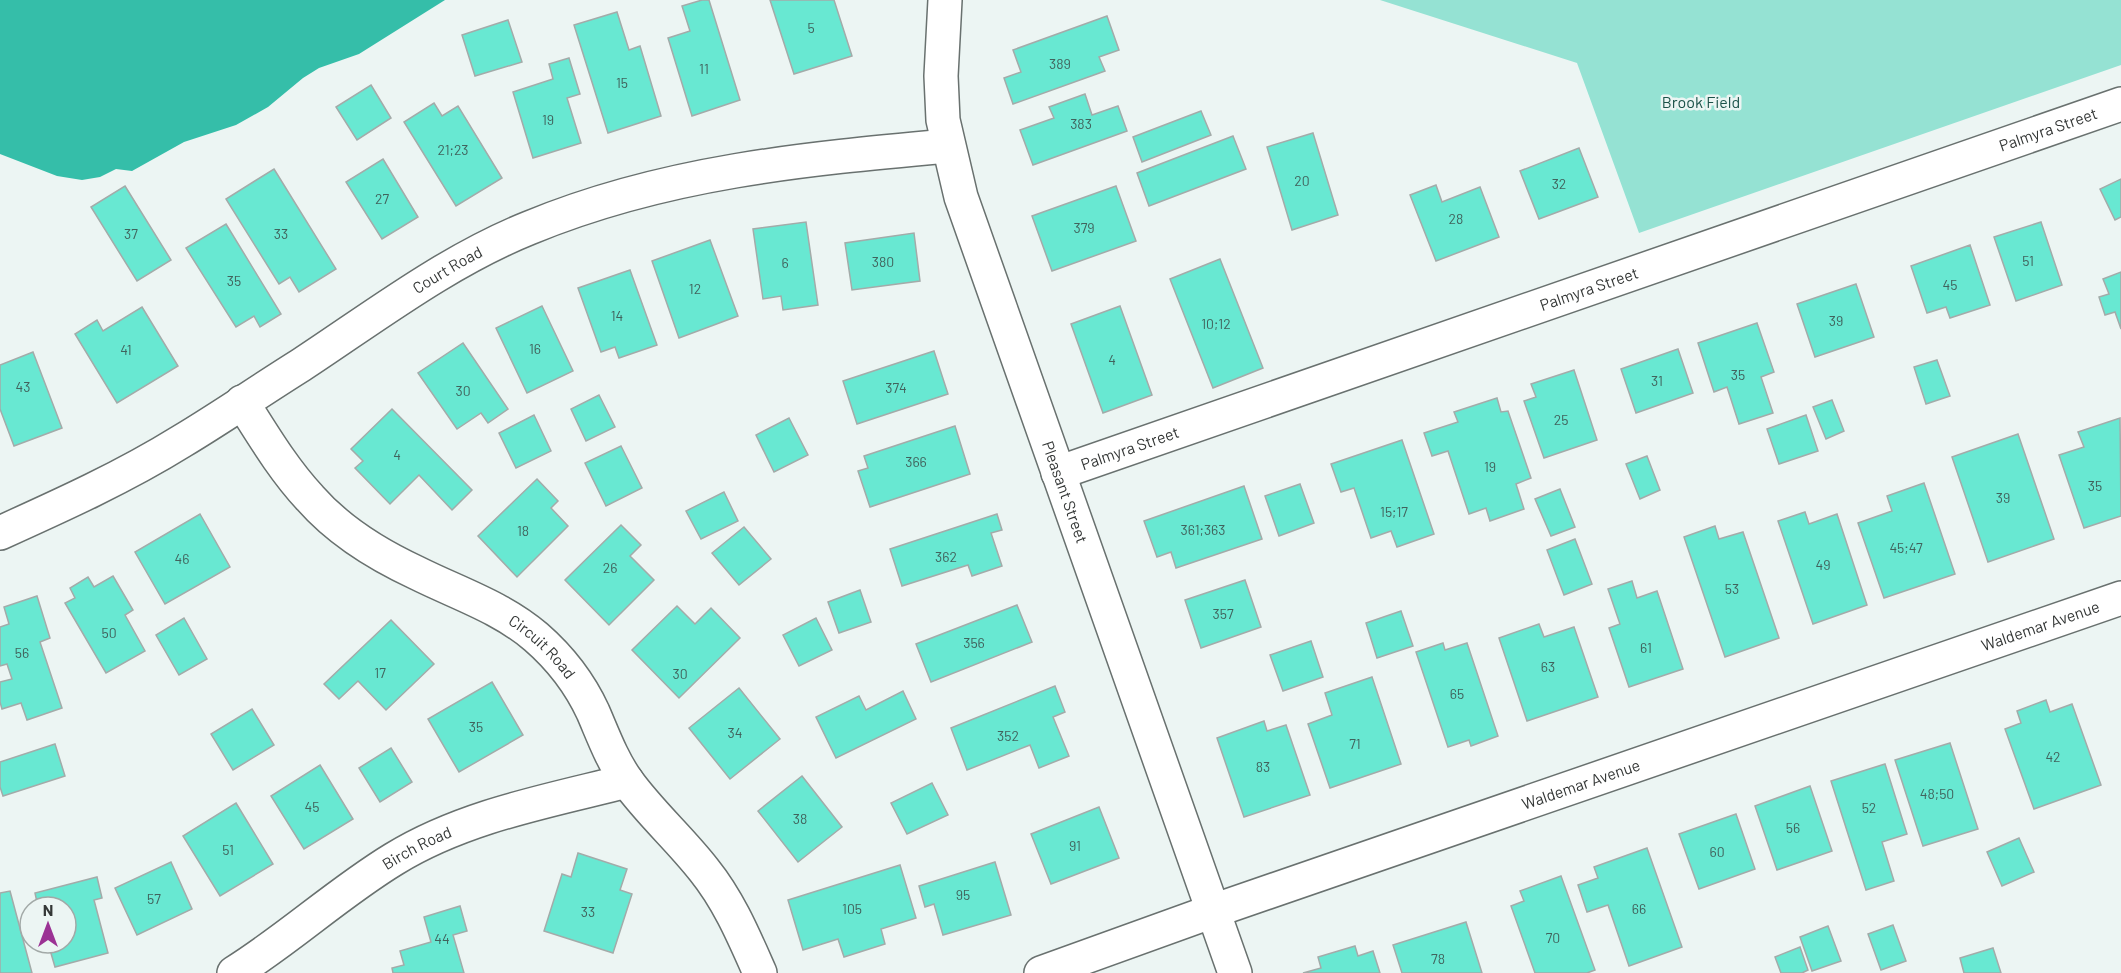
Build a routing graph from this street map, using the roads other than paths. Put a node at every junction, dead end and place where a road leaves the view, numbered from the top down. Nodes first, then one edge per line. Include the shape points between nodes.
1 (945, 0) edge
2 (2121, 104) edge
3 (948, 146) junction
4 (242, 402) junction
5 (1058, 472) junction
6 (0, 533) edge
7 (2121, 598) edge
8 (627, 781) junction
9 (1213, 911) junction
10 (234, 973) edge
11 (760, 973) edge
12 (1041, 973) edge
13 (1235, 973) edge

1 - 3 street, Pleasant Street via 942,97
2 - 5 street, Palmyra Street
3 - 4 street, Court Road via 743,168 668,183 562,215 454,266
3 - 5 street, Pleasant Street via 965,207
4 - 6 street, Court Road via 126,473
4 - 8 street, Circuit Road via 296,483 332,519 374,550 508,616 536,636 582,692
5 - 9 street, Pleasant Street
7 - 9 street, Waldemar Avenue
8 - 10 street, Birch Road via 496,815 418,846 347,890
8 - 11 street, Circuit Road via 718,889
9 - 12 street, Waldemar Avenue
9 - 13 street, Pleasant Street

